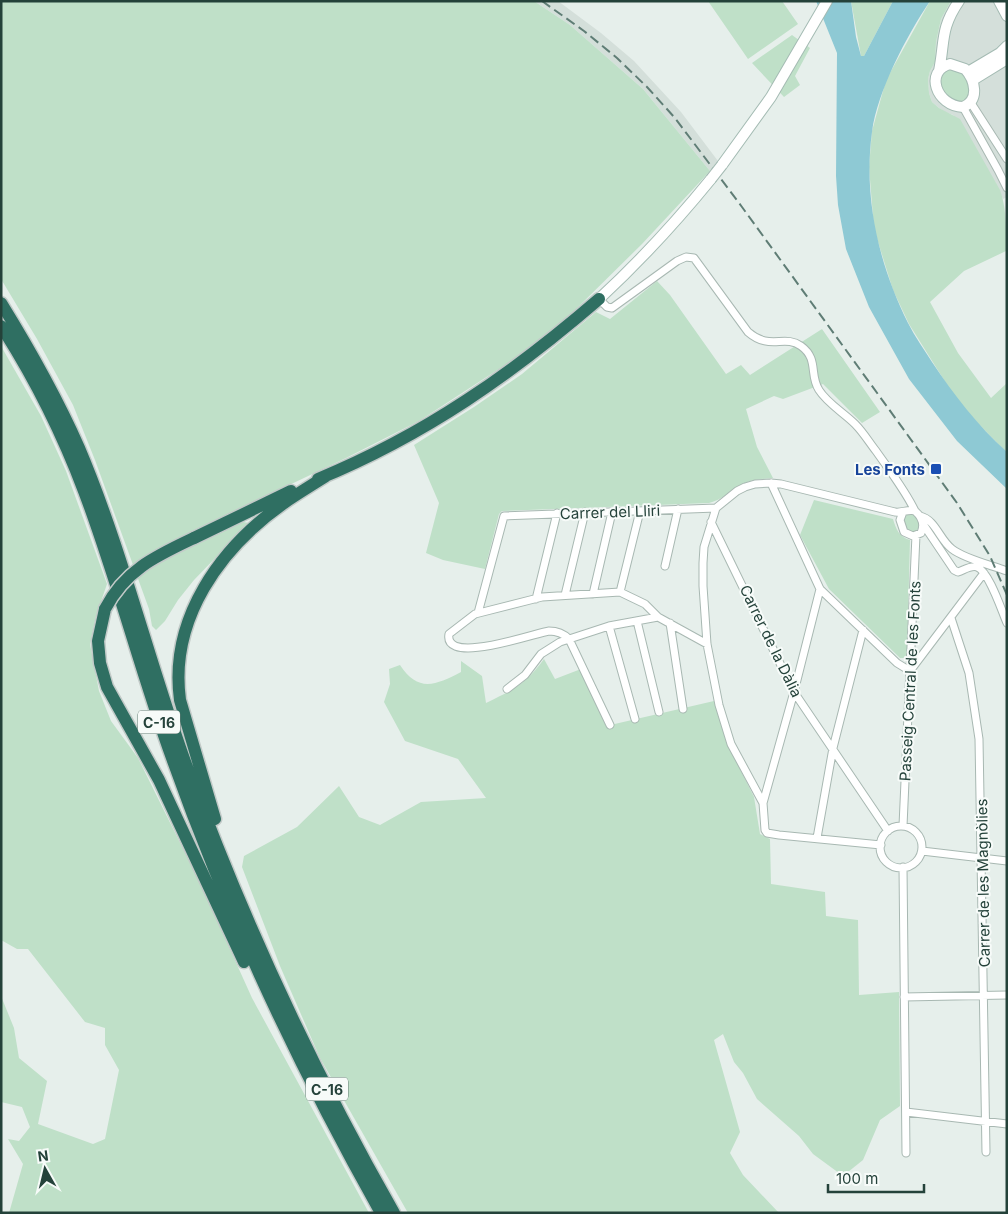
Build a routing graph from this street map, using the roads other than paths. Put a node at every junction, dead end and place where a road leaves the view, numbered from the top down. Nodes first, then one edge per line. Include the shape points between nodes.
1 (827, 1) edge
2 (959, 1) edge
3 (999, 1) edge
4 (1007, 9) edge
5 (1007, 16) edge
6 (1007, 46) edge
7 (942, 47) junction
8 (1007, 59) edge
9 (955, 64) junction
10 (939, 71) junction
11 (970, 76) junction
12 (967, 105) junction
13 (1007, 158) edge
14 (1007, 188) edge
15 (599, 299) junction
16 (1, 303) edge
17 (1, 326) edge
18 (326, 476) junction
19 (771, 484) junction
20 (716, 508) junction
21 (678, 509) junction
22 (640, 511) junction
23 (585, 512) junction
24 (612, 512) junction
25 (903, 512) junction
26 (557, 513) junction
27 (918, 514) junction
28 (711, 522) junction
29 (923, 524) junction
30 (916, 535) junction
31 (665, 566) dead end
32 (1007, 571) edge
33 (984, 573) junction
34 (820, 589) junction
35 (620, 592) junction
36 (565, 594) junction
37 (592, 594) junction
38 (536, 599) junction
39 (478, 613) junction
40 (658, 617) junction
41 (951, 618) junction
42 (637, 621) junction
43 (1007, 623) edge
44 (670, 624) junction
45 (609, 626) junction
46 (862, 630) junction
47 (569, 639) junction
48 (707, 644) junction
49 (910, 671) junction
50 (507, 689) dead end
51 (794, 692) junction
52 (683, 708) dead end
53 (659, 712) dead end
54 (635, 718) dead end
55 (610, 724) dead end
56 (833, 748) junction
57 (762, 803) junction
58 (903, 826) junction
59 (888, 831) junction
60 (816, 838) junction
61 (881, 846) junction
62 (922, 851) junction
63 (982, 858) junction
64 (1007, 861) edge
65 (903, 867) junction
66 (242, 907) junction
67 (1007, 995) edge
68 (984, 996) junction
69 (904, 997) junction
70 (906, 1112) junction
71 (327, 1116) junction
72 (986, 1121) junction
73 (1007, 1124) edge
74 (986, 1152) dead end
75 (906, 1153) dead end
76 (381, 1213) edge
77 (394, 1213) edge

1 - 15 main road, bridge via 771,97 722,165 680,218
2 - 7 main road via 947,21
3 - 4 main road
3 - 5 main road
6 - 11 main road
7 - 9 main road
7 - 10 main road
8 - 11 main road
9 - 10 main road via 946,65
9 - 11 main road
10 - 12 main road via 936,83 939,95 953,106
11 - 12 main road via 974,95
12 - 13 street
12 - 14 street
15 - 18 highway via 529,358 462,405
15 - 27 street via 612,308 682,258 690,257 696,261 753,337 770,343 794,343 803,348 812,360 820,392 856,425
16 - 66 highway, C-16 via 38,364 79,449 183,754
17 - 71 highway, C-16 via 34,382 84,490 145,680 200,833 257,970
18 - 66 highway via 284,503 230,552 192,608 181,644 180,700
18 - 71 highway, bridge via 153,558 130,574 105,609 98,646 107,687 159,780 275,1026 305,1084
19 - 20 street via 745,487
19 - 25 street
19 - 34 street
20 - 21 street, Carrer del Lliri
20 - 28 street
21 - 22 street, Carrer del Lliri
21 - 31 street
22 - 24 street, Carrer del Lliri
22 - 35 street
23 - 24 street, Carrer del Lliri
23 - 26 street, Carrer del Lliri
23 - 36 street
24 - 37 street
25 - 27 street via 909,510
25 - 30 street via 901,526 907,534
26 - 38 street
26 - 39 street, Carrer del Lliri via 504,516
27 - 29 street
27 - 32 street via 928,519 944,542 957,552
28 - 48 street via 703,563
28 - 51 street, Carrer de la Dàlia
29 - 30 street
29 - 33 street via 954,570 958,572 975,566
30 - 49 street, Passeig Central de les Fonts
33 - 41 street
33 - 43 street
34 - 46 street
34 - 51 street
35 - 37 street
35 - 40 street via 645,604
36 - 37 street
36 - 38 street
38 - 39 street
39 - 47 street via 449,634 451,643 463,648 485,647 548,631 562,633
40 - 42 street
40 - 44 street
41 - 49 street
41 - 63 street, Carrer de les Magnòlies via 969,673 976,708 981,764
42 - 45 street
42 - 53 street
44 - 48 street
44 - 52 street
45 - 47 street
45 - 54 street
46 - 49 street
46 - 56 street
47 - 50 street via 541,654 525,675
47 - 55 street
48 - 57 street via 731,744
49 - 58 street, Passeig Central de les Fonts
51 - 56 street, Carrer de la Dàlia
51 - 57 street
56 - 59 street, Carrer de la Dàlia
56 - 60 street
57 - 60 street via 767,833
58 - 59 street
58 - 62 street via 917,833
59 - 61 street
60 - 61 street
61 - 65 street via 888,862
62 - 63 street
62 - 65 street via 918,860
63 - 64 street
63 - 68 street, Carrer de les Magnòlies
65 - 69 street
66 - 77 highway, C-16 via 323,1082
67 - 68 street
68 - 69 street
68 - 72 street, Carrer de les Magnòlies
69 - 70 street
70 - 72 street
70 - 75 street
71 - 76 highway, C-16
72 - 73 street
72 - 74 street, Carrer de les Magnòlies

